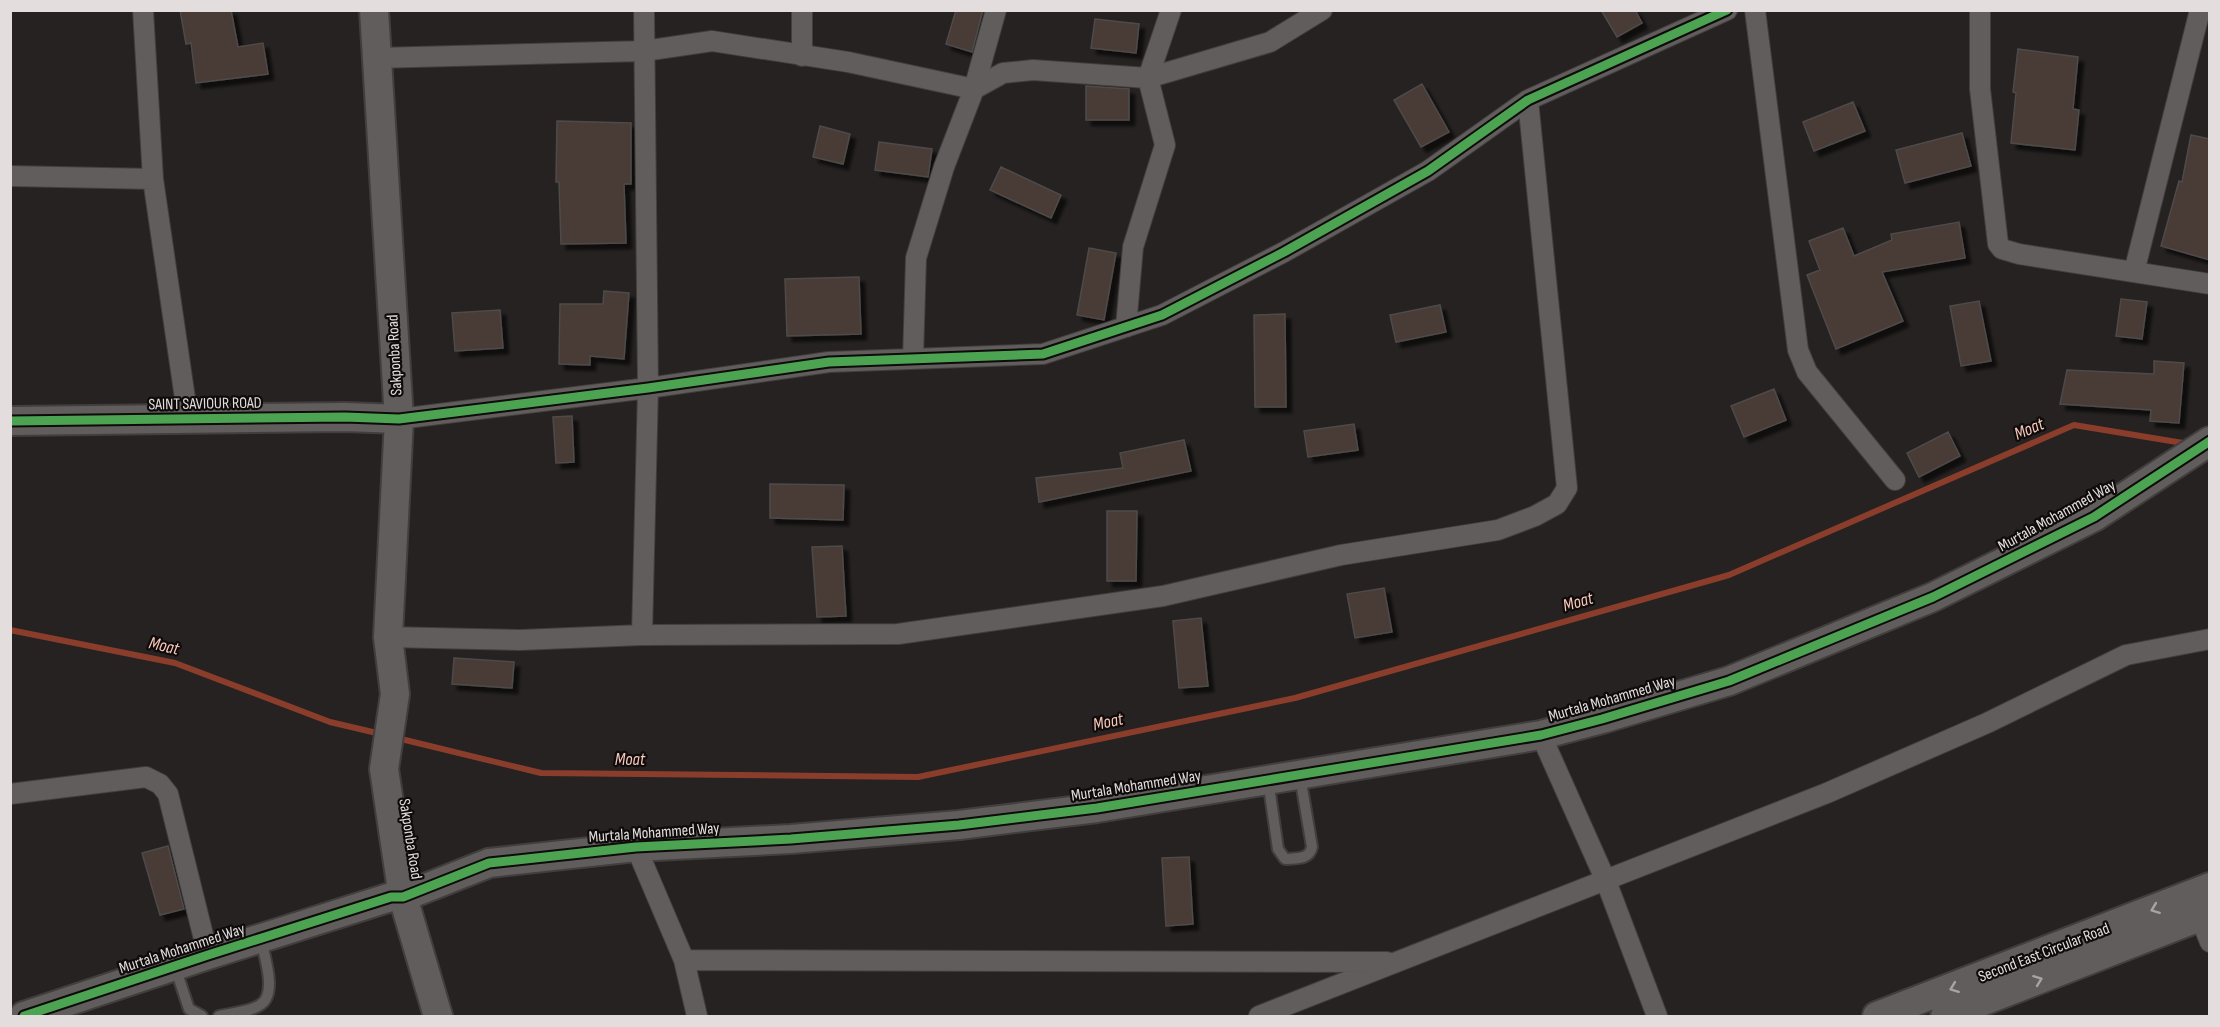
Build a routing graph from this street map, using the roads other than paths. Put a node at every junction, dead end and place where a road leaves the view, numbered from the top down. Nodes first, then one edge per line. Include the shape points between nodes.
1 (143, 10) edge
2 (374, 10) edge
3 (644, 10) edge
4 (802, 10) edge
5 (996, 10) edge
6 (1171, 10) edge
7 (1322, 10) edge
8 (1727, 10) edge
9 (1755, 10) edge
10 (1980, 10) edge
11 (2200, 10) edge
12 (644, 51) junction
13 (802, 56) junction
14 (377, 58) junction
15 (1148, 78) junction
16 (974, 89) junction
17 (1528, 100) junction
18 (10, 176) edge
19 (153, 179) junction
20 (2134, 272) junction
21 (2210, 284) edge
22 (1125, 327) junction
23 (913, 359) junction
24 (648, 388) junction
25 (188, 419) junction
26 (399, 419) junction
27 (10, 421) edge
28 (2210, 441) edge
29 (1895, 480) dead end
30 (642, 635) junction
31 (388, 637) junction
32 (2210, 639) edge
33 (1540, 735) junction
34 (1299, 774) junction
35 (1268, 779) junction
36 (10, 794) edge
37 (636, 847) junction
38 (1606, 881) junction
39 (2210, 887) edge
40 (404, 897) junction
41 (2206, 924) edge
42 (261, 939) junction
43 (208, 955) junction
44 (684, 960) junction
45 (1399, 962) junction
46 (175, 966) junction
47 (1962, 1013) edge
48 (24, 1017) edge
49 (202, 1017) edge
50 (219, 1017) edge
51 (438, 1017) edge
52 (697, 1017) edge
53 (1259, 1017) edge
54 (1657, 1017) edge
55 (1877, 1017) edge

1 - 19 street
2 - 14 street, Sakponba Road
3 - 12 street
4 - 13 street
5 - 16 street
6 - 15 street
7 - 15 street via 1270,42
8 - 17 street
9 - 29 street via 1798,350 1807,372
10 - 20 street via 1980,89 1998,244 2019,254
11 - 20 street
12 - 13 street via 712,41
12 - 14 street
12 - 24 street
13 - 16 street
14 - 26 street, Sakponba Road
15 - 16 street via 1033,70 1003,73
15 - 22 street via 1165,146 1133,246
16 - 23 street via 944,167 916,258
17 - 22 street via 1428,171 1162,315
17 - 30 street via 1567,488 1557,504 1498,530 1341,555 1163,596 1001,620 898,634
18 - 19 street
19 - 25 street
20 - 21 street
22 - 23 street via 1043,354
23 - 24 street via 829,362
24 - 26 street
24 - 30 street
25 - 26 street, SAINT SAVIOUR ROAD
25 - 27 street, SAINT SAVIOUR ROAD
26 - 31 street, Sakponba Road
28 - 33 street, Murtala Mohammed Way via 2094,517 1933,597 1729,681
30 - 31 street via 520,640
31 - 40 street, Sakponba Road via 395,694 384,769
32 - 38 street via 2126,655 1987,723 1827,793
33 - 34 street, Murtala Mohammed Way
33 - 38 street
34 - 35 street, Murtala Mohammed Way
34 - 35 lane via 1312,847 1306,857 1285,860 1278,849
35 - 37 street, Murtala Mohammed Way via 1097,808 959,825
36 - 43 street via 146,777 160,784 168,794
37 - 40 street, Murtala Mohammed Way via 489,863
37 - 44 street
38 - 45 street
38 - 54 street
39 -> 55 street, Second East Circular Road
40 - 42 street, Murtala Mohammed Way via 391,897
40 - 51 street, Sakponba Road
47 -> 41 street, Second East Circular Road
42 - 43 street, Murtala Mohammed Way
42 - 50 lane via 270,988 267,999 260,1006
43 - 46 street, Murtala Mohammed Way
44 - 45 street
44 - 52 street
45 - 53 street
46 - 48 street, Murtala Mohammed Way
46 - 49 lane via 189,1009

